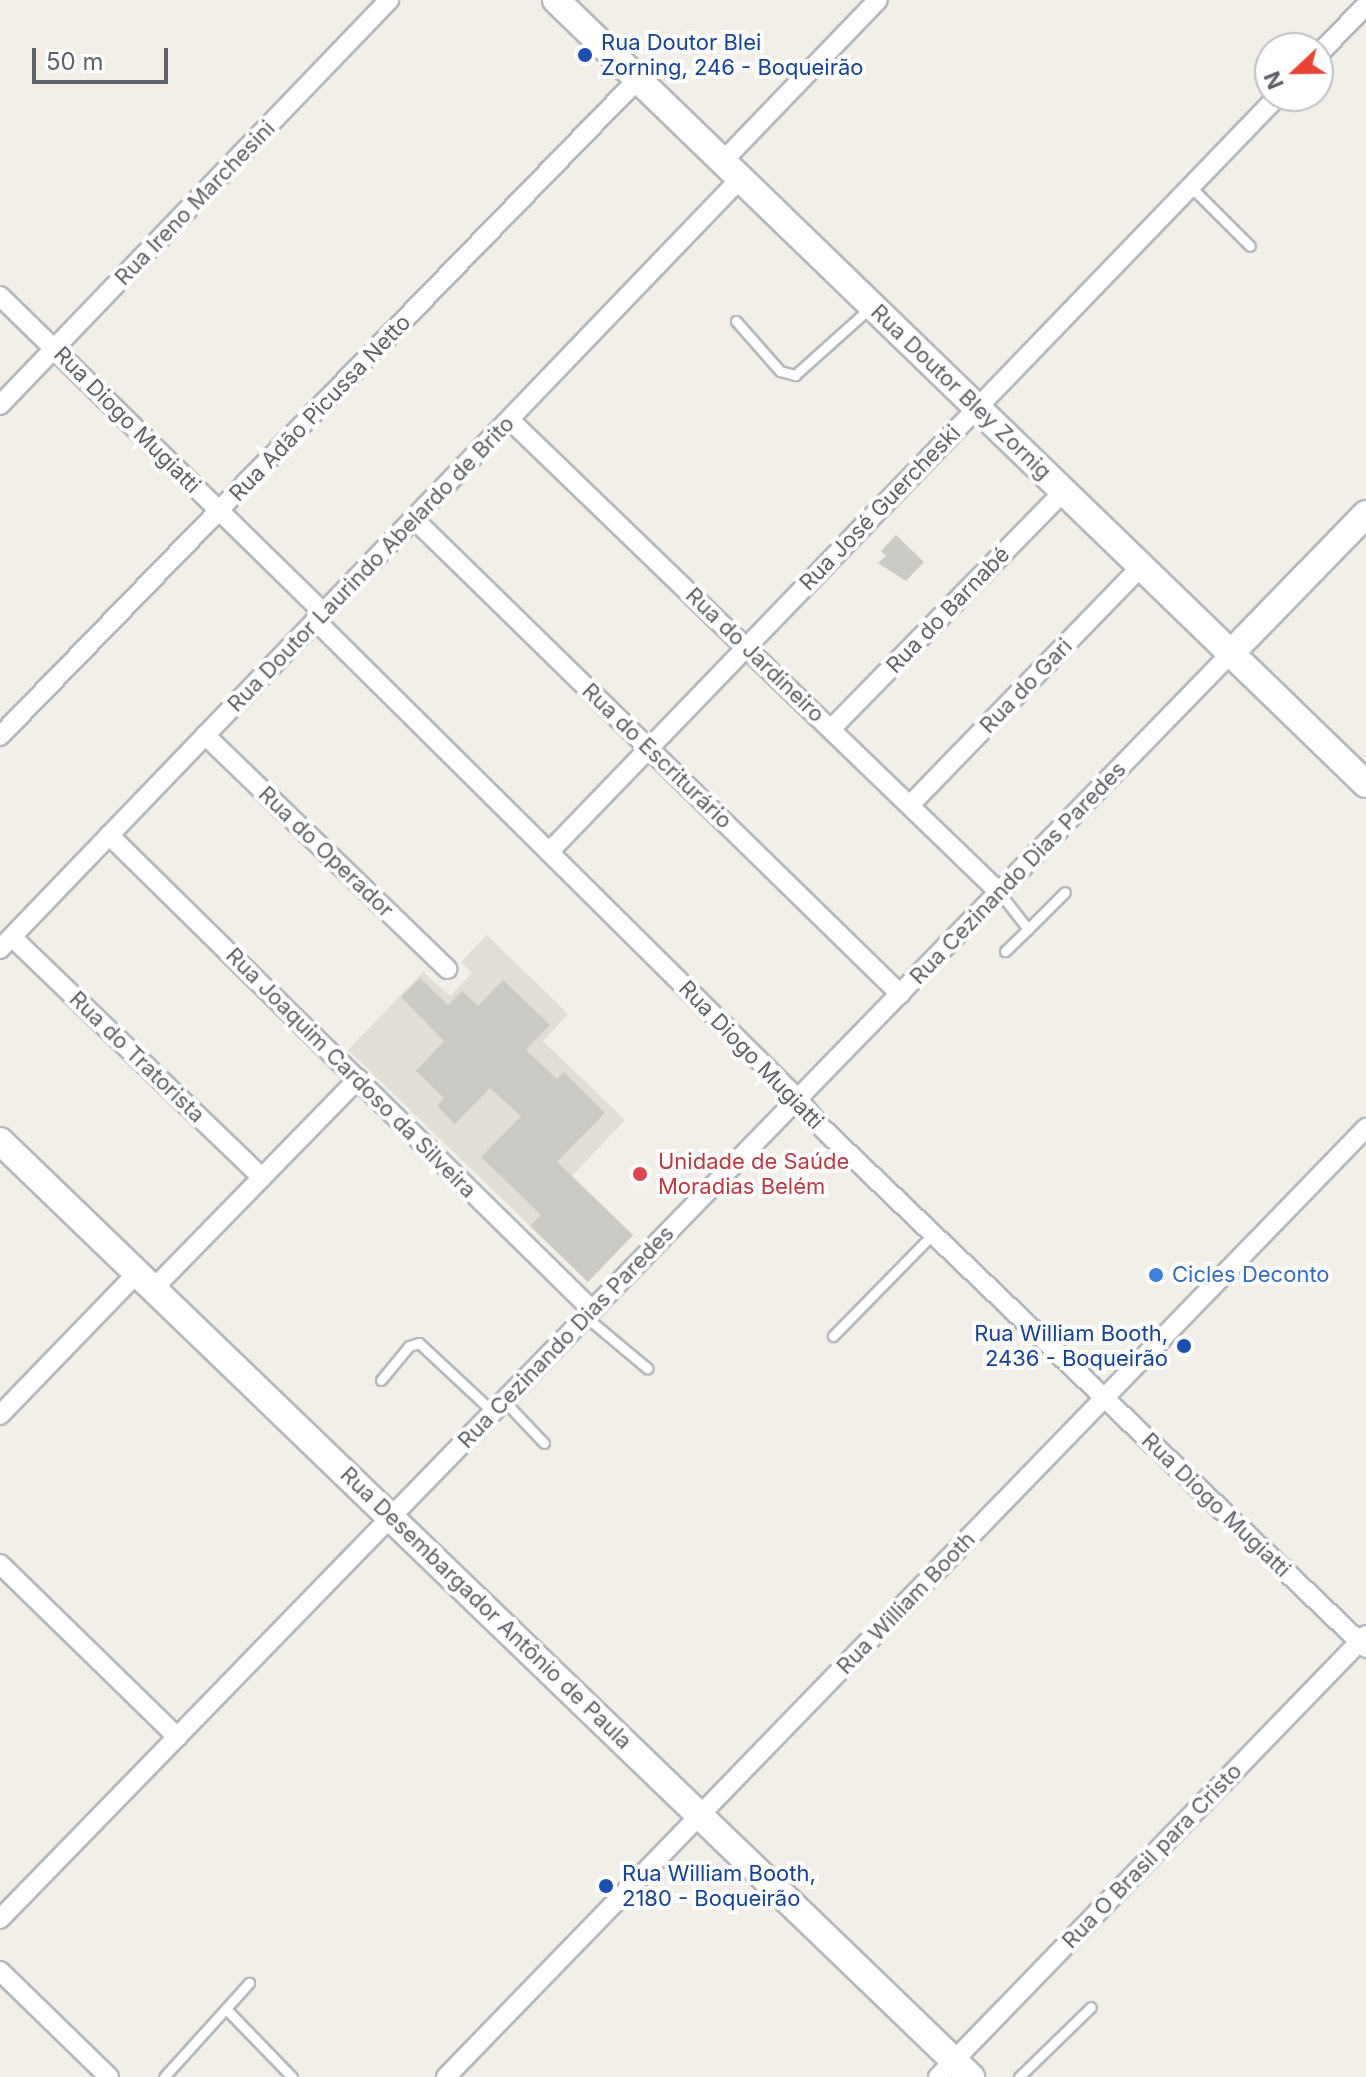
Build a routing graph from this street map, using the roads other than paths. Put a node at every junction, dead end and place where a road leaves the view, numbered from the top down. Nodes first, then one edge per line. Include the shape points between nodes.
1 (389, 0) edge
2 (556, 0) edge
3 (878, 0) edge
4 (1366, 5) edge
5 (1334, 38) edge
6 (638, 79) junction
7 (1263, 112) edge
8 (732, 170) junction
9 (1191, 187) junction
10 (1250, 246) dead end
11 (0, 296) edge
12 (872, 306) junction
13 (736, 321) dead end
14 (54, 348) junction
15 (0, 405) edge
16 (978, 407) junction
17 (510, 420) junction
18 (1064, 491) junction
19 (220, 511) junction
20 (1366, 514) edge
21 (414, 519) junction
22 (1142, 566) junction
23 (319, 616) junction
24 (747, 647) junction
25 (1231, 653) junction
26 (831, 729) junction
27 (205, 735) junction
28 (0, 736) edge
29 (649, 747) junction
30 (1366, 784) edge
31 (910, 805) junction
32 (109, 835) junction
33 (549, 852) junction
34 (999, 892) junction
35 (1065, 892) dead end
36 (1028, 929) junction
37 (6, 943) edge
38 (1005, 951) dead end
39 (447, 969) dead end
40 (900, 994) junction
41 (358, 1079) junction
42 (798, 1099) junction
43 (1366, 1128) edge
44 (0, 1141) edge
45 (262, 1178) junction
46 (933, 1234) junction
47 (147, 1279) junction
48 (589, 1314) junction
49 (833, 1336) dead end
50 (647, 1368) dead end
51 (381, 1380) dead end
52 (1104, 1398) junction
53 (498, 1407) junction
54 (0, 1415) edge
55 (544, 1443) dead end
56 (392, 1516) junction
57 (0, 1564) edge
58 (1364, 1641) edge
59 (177, 1737) junction
60 (700, 1815) junction
61 (0, 1919) edge
62 (0, 1971) edge
63 (249, 1983) dead end
64 (1091, 2007) dead end
65 (226, 2009) junction
66 (954, 2072) edge
67 (109, 2077) edge
68 (164, 2077) edge
69 (292, 2077) edge
70 (446, 2077) edge
71 (1019, 2077) edge

1 - 14 street, Rua Ireno Marchesini
2 - 6 street, Rua Doutor Bley Zornig
3 - 8 street, Rua Doutor Laurindo Abelardo de Brito
4 - 5 street
6 - 8 street, Rua Doutor Bley Zornig
6 - 19 street, Rua Adão Picussa Netto
7 - 9 street, Rua José Guercheski
8 - 12 street, Rua Doutor Bley Zornig
8 - 17 street, Rua Doutor Laurindo Abelardo de Brito
9 - 10 lane
9 - 16 street, Rua José Guercheski
11 - 14 street, Rua Diogo Mugiatti
12 - 13 lane via 795,375 780,371
12 - 16 street, Rua Doutor Bley Zornig
14 - 15 street, Rua Ireno Marchesini
14 - 19 street, Rua Diogo Mugiatti
16 - 18 street, Rua Doutor Bley Zornig
16 - 24 street, Rua José Guercheski
17 - 21 street, Rua Doutor Laurindo Abelardo de Brito
17 - 24 street, Rua do Jardineiro
18 - 22 street, Rua Doutor Bley Zornig
18 - 26 street, Rua do Barnabé
19 - 23 street, Rua Diogo Mugiatti
19 - 28 street, Rua Adão Picussa Netto
20 - 25 street, Rua Cezinando Dias Paredes
21 - 23 street, Rua Doutor Laurindo Abelardo de Brito
21 - 29 street, Rua do Escriturário
22 - 25 street, Rua Doutor Bley Zornig
22 - 31 street, Rua do Gari
23 - 27 street, Rua Doutor Laurindo Abelardo de Brito
23 - 33 street, Rua Diogo Mugiatti
24 - 26 street, Rua do Jardineiro
24 - 29 street, Rua José Guercheski
25 - 30 street, Rua Doutor Bley Zornig
25 - 34 street, Rua Cezinando Dias Paredes
26 - 31 street, Rua do Jardineiro
27 - 32 street, Rua Doutor Laurindo Abelardo de Brito
27 - 39 street, Rua do Operador
29 - 33 street, Rua José Guercheski
29 - 40 street, Rua do Escriturário
31 - 34 street, Rua do Jardineiro
32 - 37 street, Rua Doutor Laurindo Abelardo de Brito
32 - 41 street, Rua Joaquim Cardoso da Silveira
33 - 42 street, Rua Diogo Mugiatti
34 - 36 lane
34 - 40 street, Rua Cezinando Dias Paredes
35 - 36 lane
36 - 38 lane
37 - 45 street, Rua do Tratorista
40 - 42 street, Rua Cezinando Dias Paredes
41 - 45 street
41 - 48 street, Rua Joaquim Cardoso da Silveira
42 - 46 street, Rua Diogo Mugiatti
42 - 48 street, Rua Cezinando Dias Paredes
43 - 52 street, Rua William Booth
44 - 47 street, Rua Desembargador Antônio de Paula
45 - 47 street
46 - 49 lane
46 - 52 street, Rua Diogo Mugiatti
47 - 54 street
47 - 56 street, Rua Desembargador Antônio de Paula
48 - 50 lane
48 - 53 street, Rua Cezinando Dias Paredes
51 - 53 lane via 409,1346 419,1343
52 - 58 street, Rua Diogo Mugiatti
52 - 60 street, Rua William Booth
53 - 55 lane
53 - 56 street, Rua Cezinando Dias Paredes
56 - 59 street, Rua Cezinando Dias Paredes
56 - 60 street, Rua Desembargador Antônio de Paula
57 - 59 street
58 - 66 street, Rua O Brasil para Cristo
59 - 61 street, Rua Cezinando Dias Paredes
60 - 66 street, Rua Desembargador Antônio de Paula
60 - 70 street, Rua William Booth
62 - 67 street
63 - 65 lane
64 - 71 lane
65 - 68 lane
65 - 69 lane

